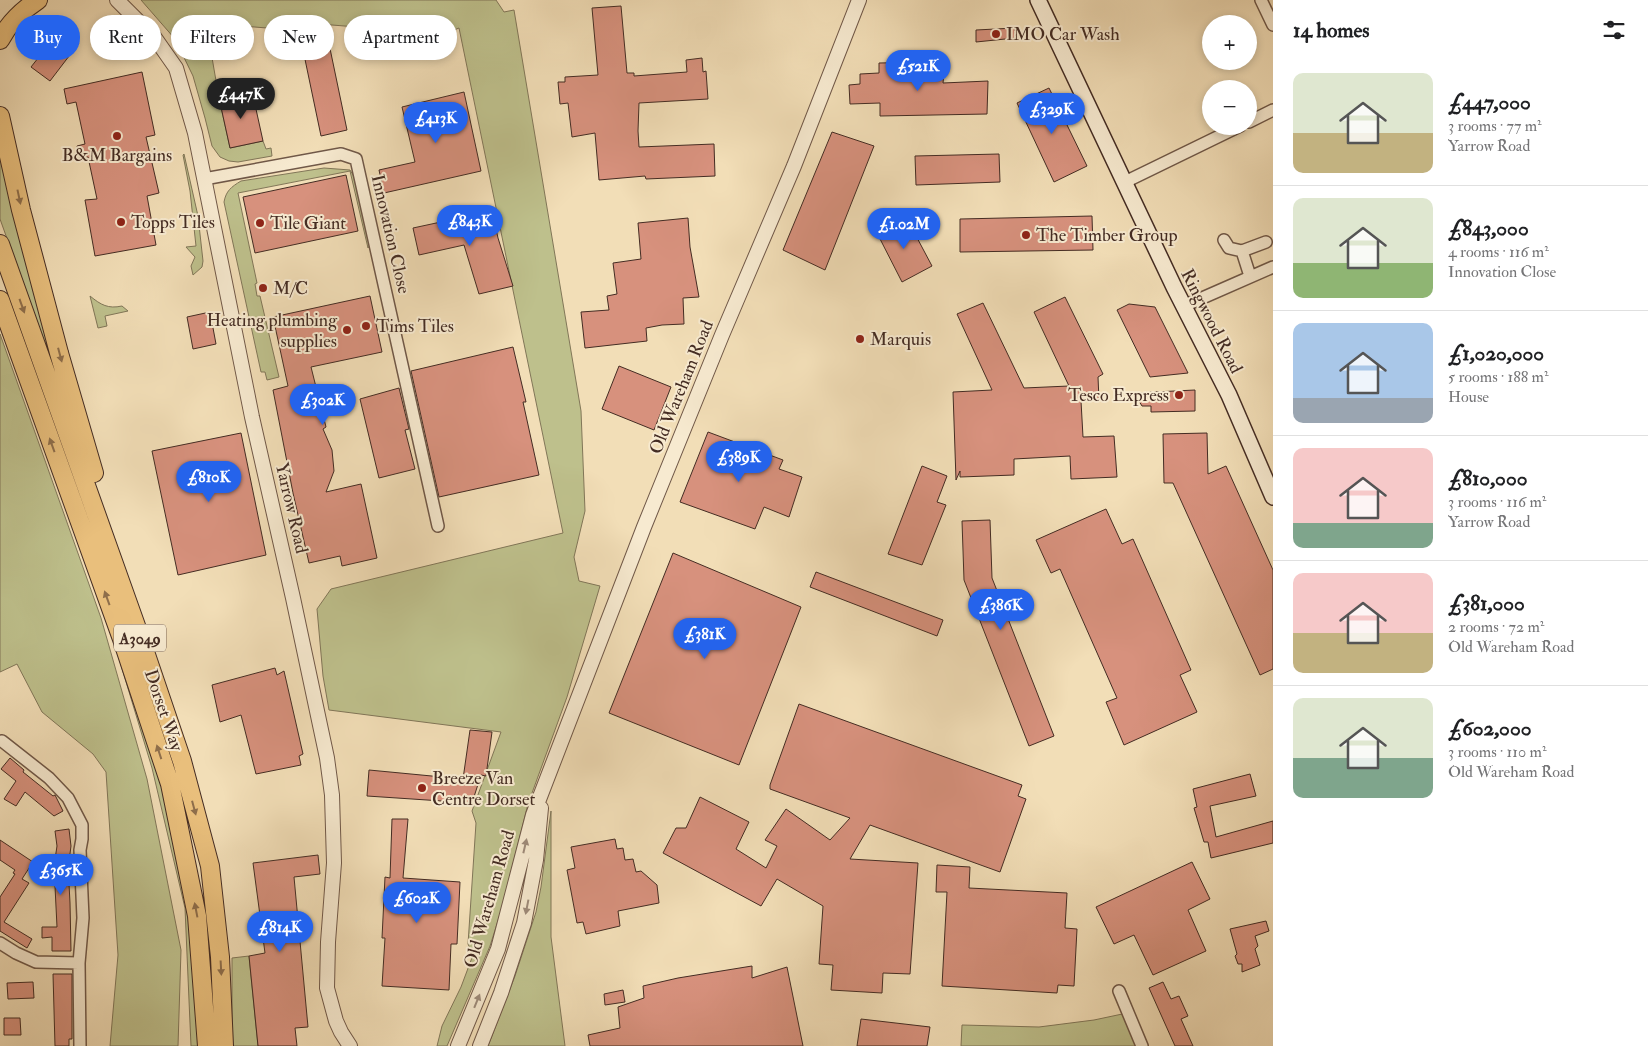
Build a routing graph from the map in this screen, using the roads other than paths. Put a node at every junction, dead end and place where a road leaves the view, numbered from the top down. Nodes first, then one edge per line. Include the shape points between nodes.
1 (38, 0) edge
2 (117, 0) edge
3 (859, 0) edge
4 (1039, 0) edge
5 (1261, 0) edge
6 (1273, 25) edge
7 (0, 40) edge
8 (1273, 110) edge
9 (0, 116) edge
10 (1257, 118) edge
11 (1221, 135) edge
12 (204, 179) junction
13 (1124, 182) junction
14 (1224, 240) dead end
15 (1266, 242) dead end
16 (0, 244) edge
17 (1242, 252) junction
18 (1273, 267) edge
19 (1250, 276) junction
20 (0, 300) edge
21 (1184, 306) junction
22 (1273, 497) edge
23 (438, 526) dead end
24 (1, 741) edge
25 (187, 780) junction
26 (543, 790) junction
27 (0, 943) edge
28 (80, 963) junction
29 (1119, 991) dead end
30 (80, 1046) edge
31 (207, 1046) edge
32 (224, 1046) edge
33 (350, 1046) edge
34 (458, 1046) edge
35 (480, 1046) edge
36 (1142, 1046) edge

1 - 7 highway via 18,14
2 - 12 street, Yarrow Road via 155,38 176,68
3 - 26 street, Old Wareham Road via 644,527
4 - 13 main road, Ringwood Road
5 - 6 street
8 - 10 street
9 -> 25 highway via 21,210 87,453 186,754
11 - 13 street
12 - 23 street, Innovation Close via 341,154 356,159
12 - 33 street, Yarrow Road via 252,417 327,758 334,863 327,988 336,1021
13 - 21 main road, Ringwood Road
14 - 17 street via 1229,248
15 - 17 street
16 -> 25 highway, Dorset Way / A3049 via 140,637
17 - 19 street
18 - 19 street
19 - 21 street
31 -> 20 highway, Dorset Way / A3049 via 197,916 170,784 119,631
21 - 22 main road, Ringwood Road via 1229,395
24 - 28 street via 49,778 68,798 82,825
25 -> 32 highway, Dorset Way / A3049 via 210,866 220,957
34 -> 26 street, Old Wareham Road via 498,949 532,815
26 -> 35 street, Old Wareham Road via 536,860 524,923
27 - 28 street via 36,962
28 - 30 street
29 - 36 street

